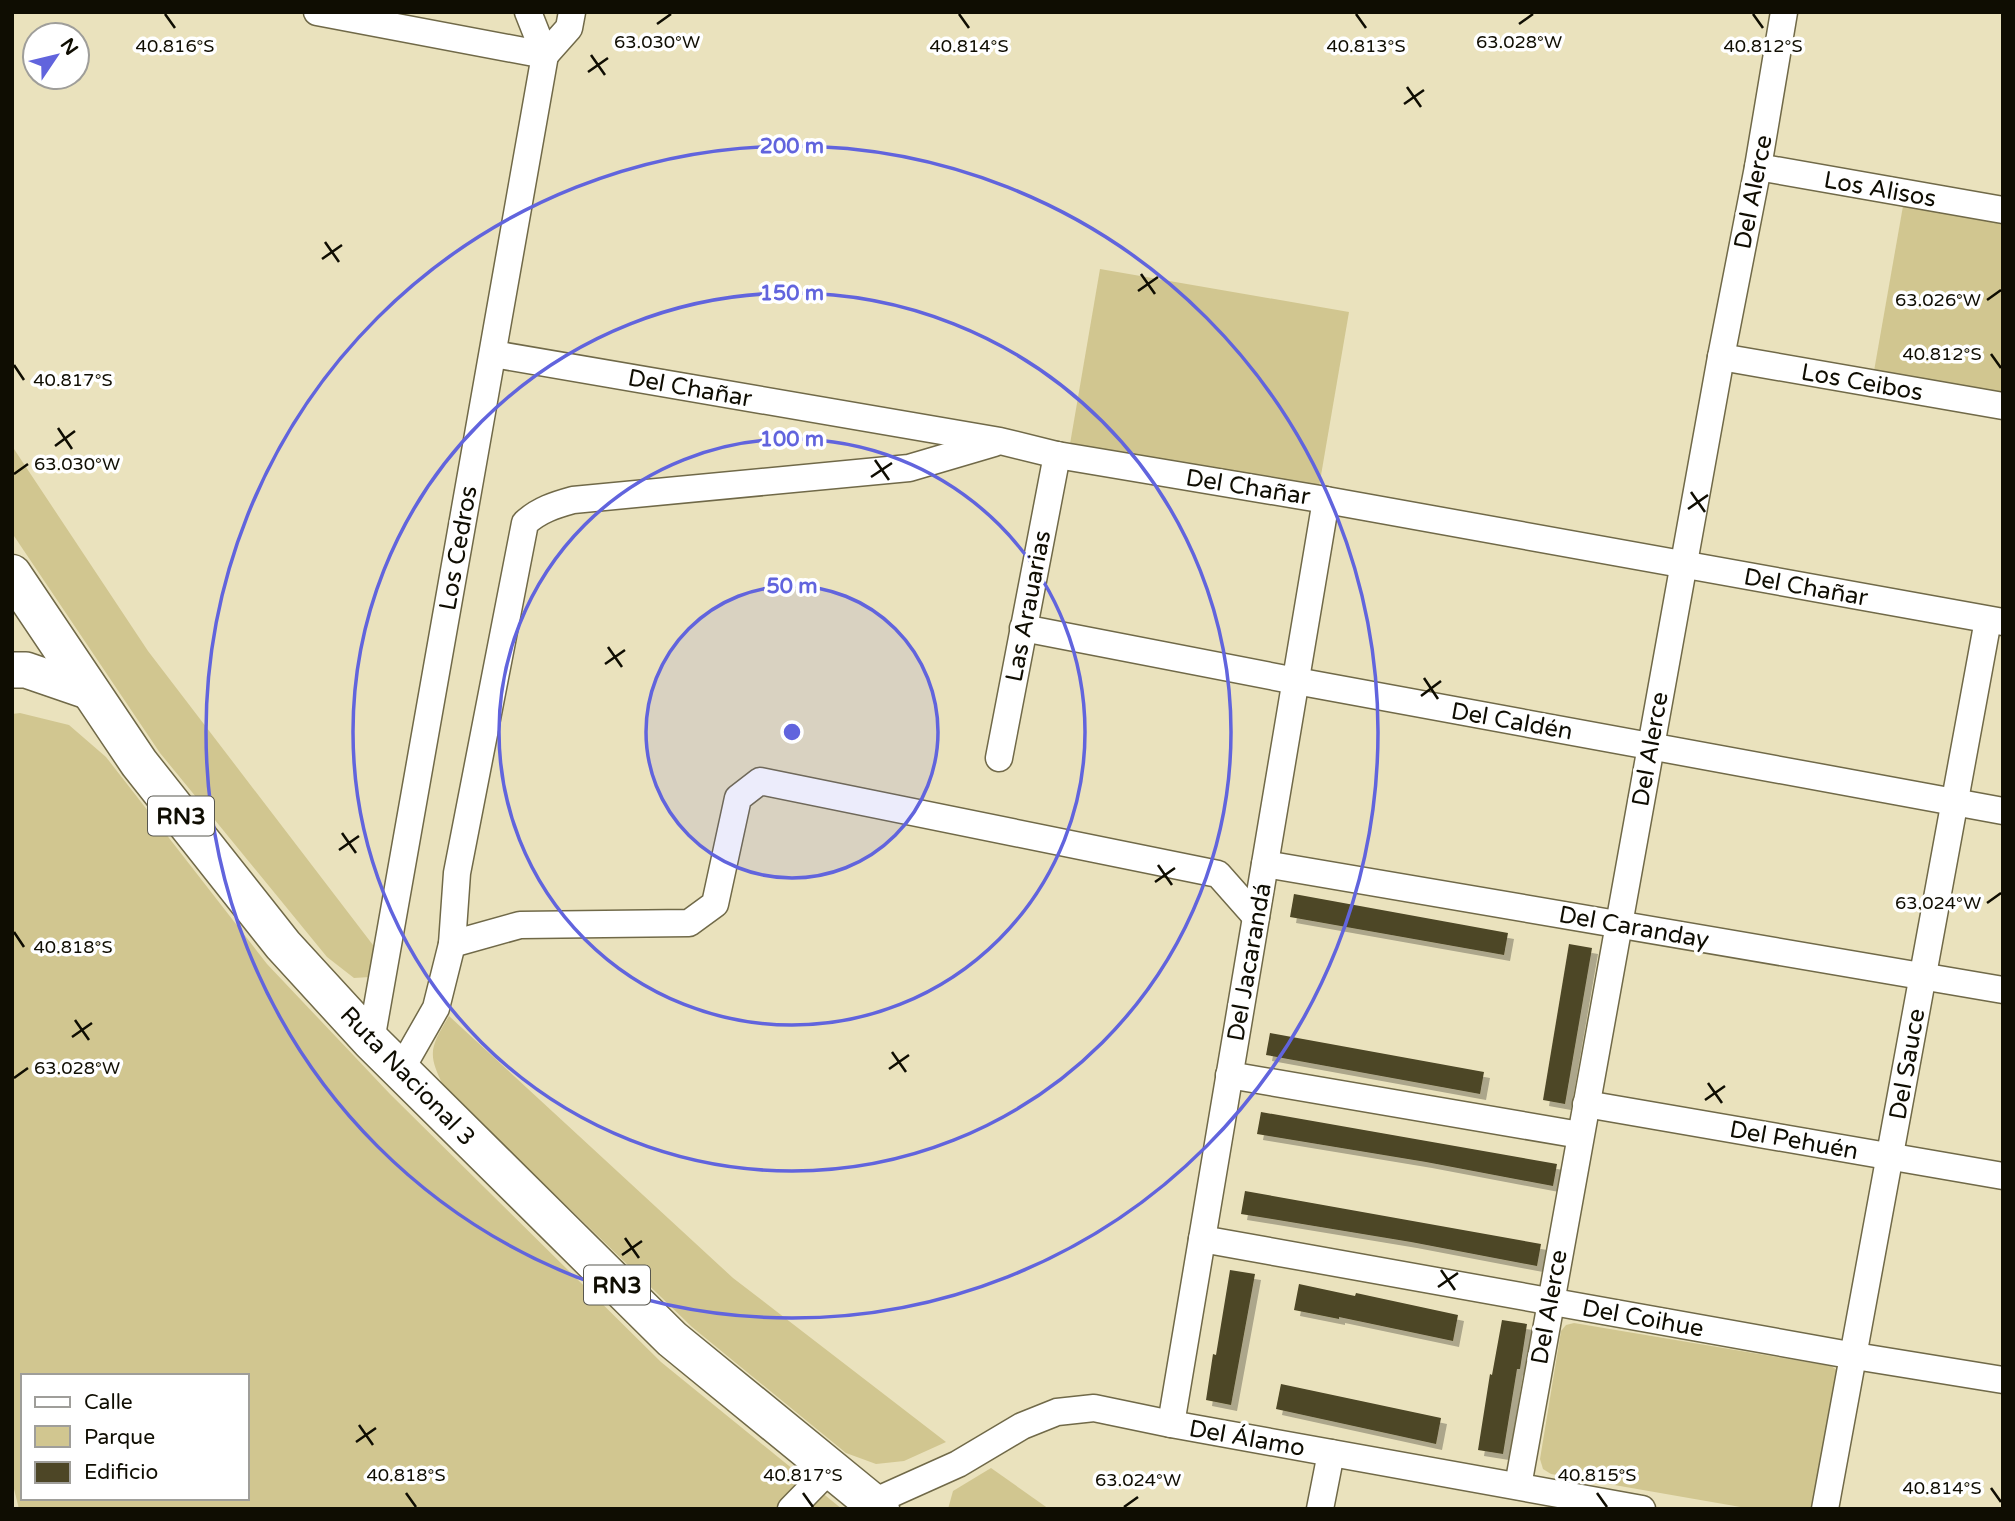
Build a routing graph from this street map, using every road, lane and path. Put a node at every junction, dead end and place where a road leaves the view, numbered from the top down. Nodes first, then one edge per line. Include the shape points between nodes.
1 (317, 12) edge
2 (528, 12) edge
3 (572, 12) edge
4 (1784, 12) edge
5 (545, 55) junction
6 (1758, 167) junction
7 (2003, 210) edge
8 (493, 354) junction
9 (1721, 357) junction
10 (2003, 406) edge
11 (1000, 441) junction
12 (1057, 455) junction
13 (1326, 500) junction
14 (1684, 564) junction
15 (12, 574) edge
16 (1995, 621) edge
17 (1023, 628) junction
18 (12, 670) edge
19 (1296, 681) junction
20 (93, 693) junction
21 (1651, 746) junction
22 (999, 758) dead end
23 (1955, 802) junction
24 (2003, 811) edge
25 (1265, 864) junction
26 (1256, 917) junction
27 (1618, 924) junction
28 (452, 944) junction
29 (1923, 976) junction
30 (2003, 990) edge
31 (371, 1041) junction
32 (400, 1071) junction
33 (1230, 1076) junction
34 (1586, 1104) junction
35 (1580, 1135) junction
36 (1891, 1157) junction
37 (2003, 1177) edge
38 (1202, 1239) junction
39 (1550, 1302) junction
40 (1854, 1356) junction
41 (2003, 1380) edge
42 (1171, 1424) junction
43 (1331, 1453) junction
44 (830, 1469) junction
45 (1518, 1486) junction
46 (876, 1506) edge
47 (791, 1509) edge
48 (1320, 1509) edge
49 (1642, 1509) edge
50 (1825, 1509) edge

1 - 5 street
2 - 5 street
3 - 5 street via 569,29
4 - 6 street, Del Alerce
5 - 8 street, Los Cedros
6 - 7 street, Los Alisos
6 - 9 street, Del Alerce
8 - 11 street, Del Chañar
8 - 31 street, Los Cedros
9 - 10 street, Los Ceibos
9 - 14 street, Del Alerce
11 - 12 street, Del Chañar
11 - 28 street via 909,468 573,500 533,516 526,523 457,873
12 - 13 street, Del Chañar
12 - 17 street, Las Arauarias
13 - 14 street, Del Chañar
13 - 19 street, Del Jacarandá
14 - 16 street, Del Chañar
14 - 21 street, Del Alerce
15 - 20 highway, Ruta Nacional 3 / RN3
16 - 23 street, Del Sauce
17 - 19 street, Del Caldén
17 - 22 street, Las Arauarias
18 - 20 main road via 26,670
19 - 21 street, Del Caldén
19 - 25 street, Del Jacarandá
20 - 31 highway, Ruta Nacional 3 / RN3 via 139,762 283,945
21 - 23 street, Del Caldén
21 - 27 street, Del Alerce
23 - 24 street, Del Caldén
23 - 29 street, Del Sauce
25 - 26 street, Del Jacarandá
25 - 27 street, Del Caranday
26 - 28 street via 1217,874 760,781 738,798 715,904 689,923 520,925
26 - 33 street, Del Jacarandá
27 - 29 street, Del Caranday
27 - 34 street, Del Alerce
28 - 32 street via 436,1008
29 - 30 street, Del Caranday
29 - 36 street, Del Sauce
31 - 32 highway, Ruta Nacional 3 / RN3
32 - 44 highway, Ruta Nacional 3 / RN3 via 672,1339
33 - 35 street
33 - 38 street, Del Jacarandá
34 - 35 street, Del Alerce
34 - 36 street, Del Pehuén
35 - 39 street, Del Alerce
36 - 37 street, Del Pehuén
36 - 40 street, Del Sauce
38 - 39 street, Del Coihue
38 - 42 street, Del Jacarandá
39 - 40 street, Del Coihue
39 - 45 street, Del Alerce
40 - 41 street, Del Coihue
40 - 50 street, Del Sauce
42 - 43 street, Del Álamo
42 - 46 street, Del Álamo via 1094,1408 1057,1412 1022,1426
43 - 45 street, Del Álamo
43 - 48 street
44 - 46 highway, Ruta Nacional 3 / RN3
44 - 47 street
45 - 49 street, Del Álamo

